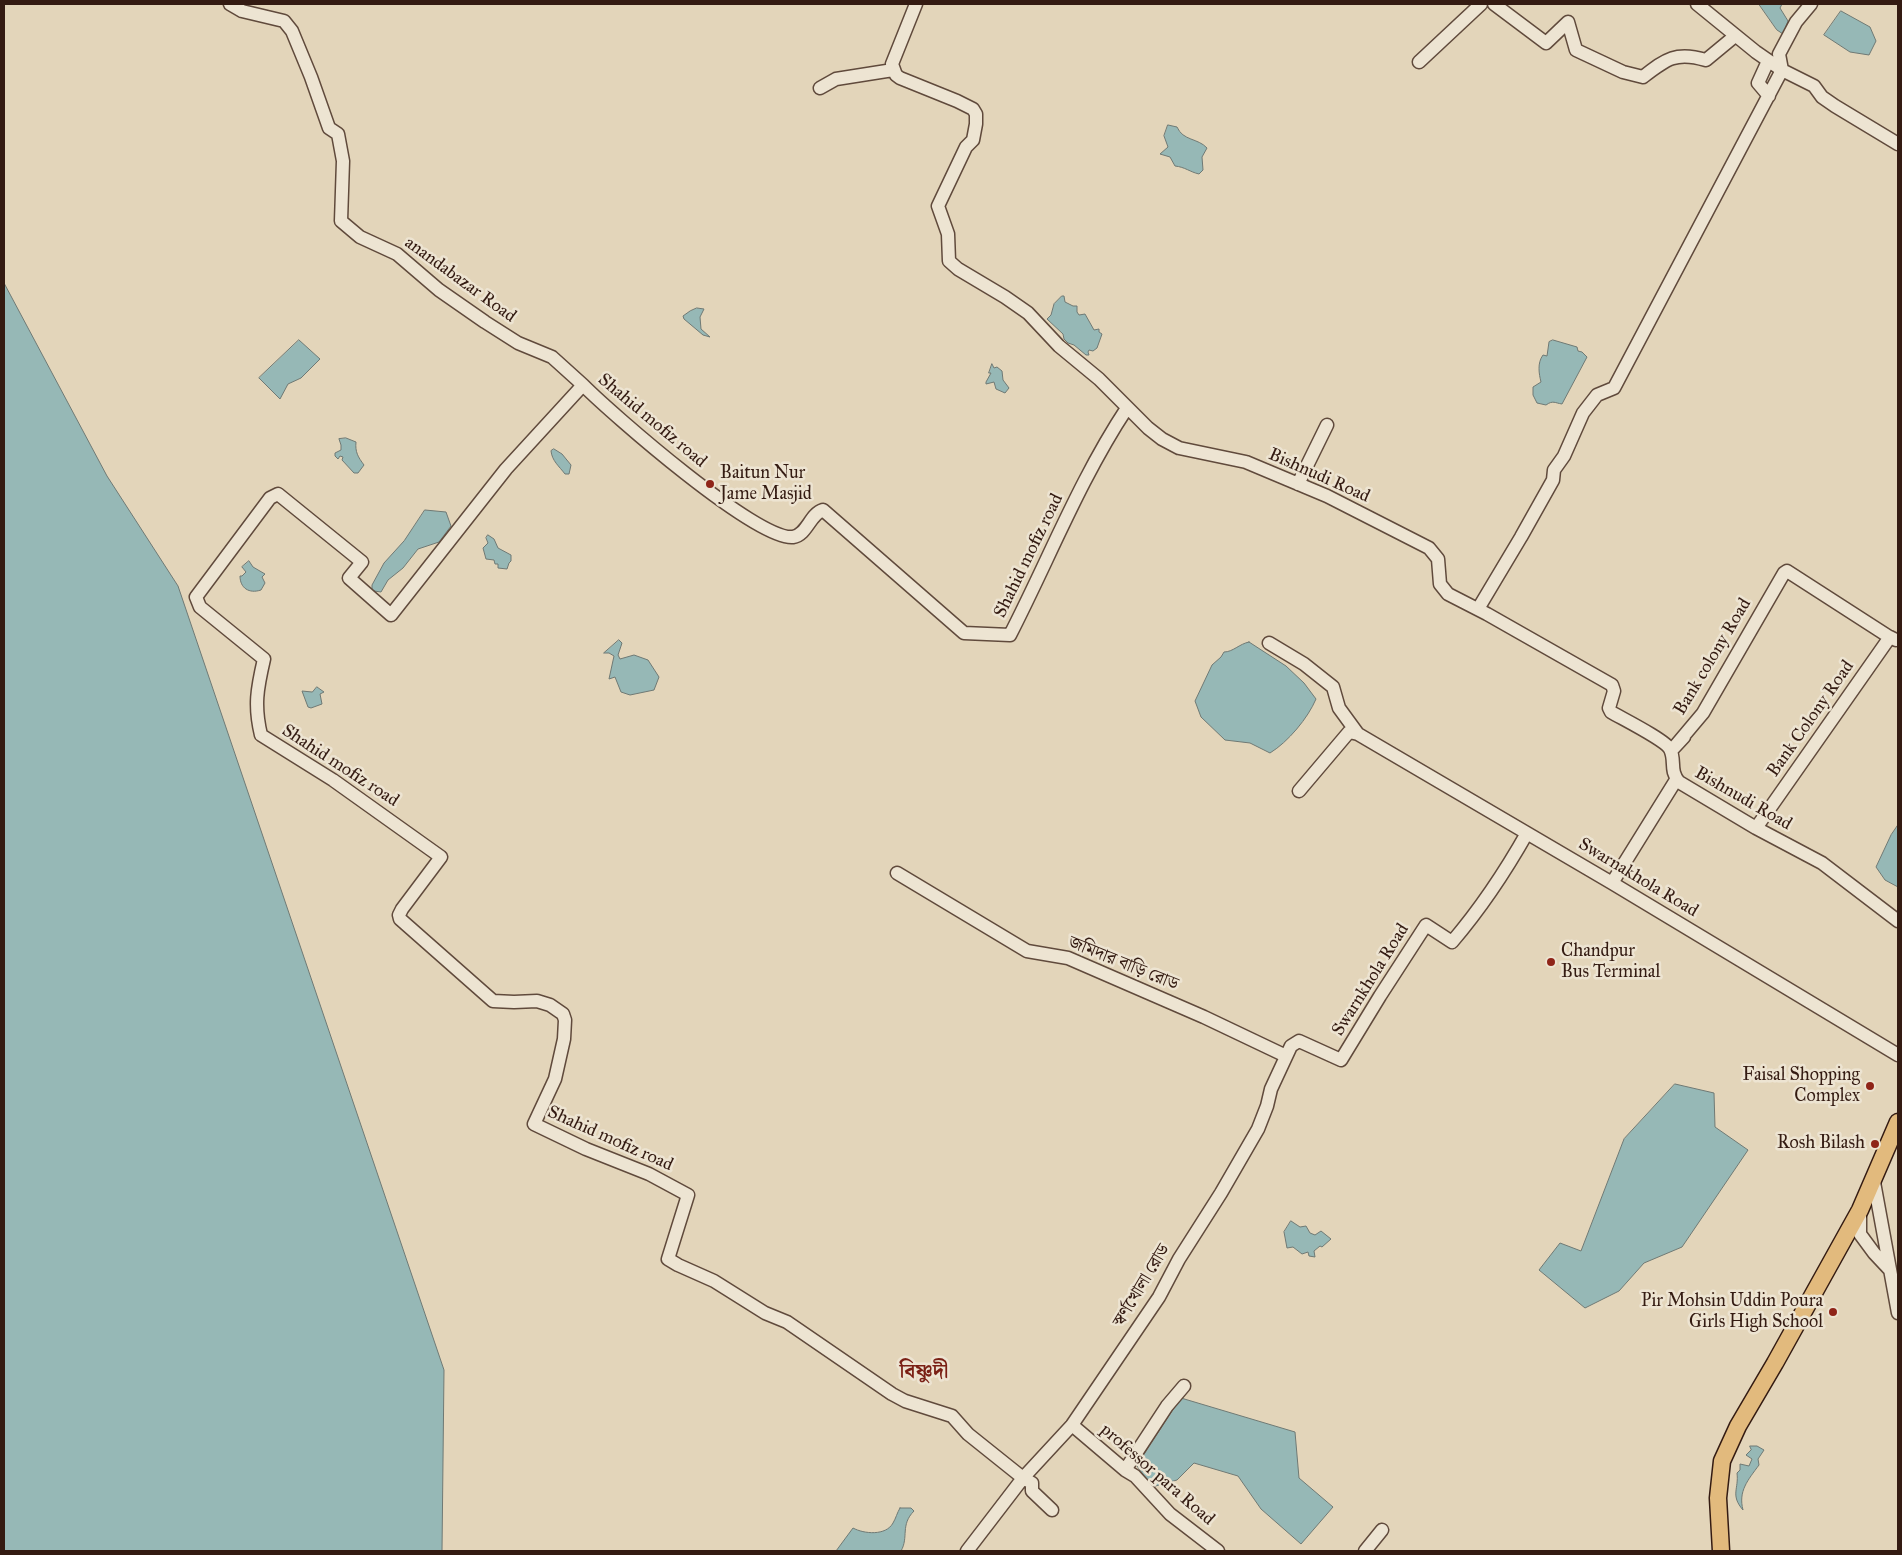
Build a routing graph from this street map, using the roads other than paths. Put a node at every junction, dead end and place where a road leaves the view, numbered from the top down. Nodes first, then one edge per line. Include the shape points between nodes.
1 (230, 4) edge
2 (916, 4) edge
3 (1481, 4) edge
4 (1494, 4) edge
5 (1697, 4) edge
6 (1810, 4) edge
7 (1735, 36) junction
8 (1768, 61) junction
9 (1419, 62) dead end
10 (893, 70) junction
11 (1782, 70) junction
12 (820, 88) dead end
13 (1769, 96) junction
14 (1898, 144) edge
15 (583, 385) junction
16 (1127, 408) junction
17 (1327, 425) dead end
18 (1298, 484) junction
19 (1478, 609) junction
20 (1894, 639) edge
21 (1270, 644) dead end
22 (1358, 734) junction
23 (1684, 737) dead end
24 (1671, 751) junction
25 (1676, 780) junction
26 (1299, 791) dead end
27 (1756, 828) junction
28 (1527, 833) junction
29 (897, 873) dead end
30 (1612, 883) junction
31 (1898, 921) edge
32 (1286, 1056) junction
33 (1898, 1056) edge
34 (1898, 1122) edge
35 (1874, 1182) junction
36 (1860, 1210) junction
37 (1889, 1269) junction
38 (1898, 1313) edge
39 (1184, 1386) dead end
40 (1072, 1425) junction
41 (1125, 1470) junction
42 (1023, 1478) junction
43 (1052, 1510) dead end
44 (1382, 1530) dead end
45 (968, 1551) edge
46 (1218, 1551) edge
47 (1365, 1551) edge
48 (1721, 1551) edge

1 - 15 street, anandabazar Road via 242,11 284,21 292,31 329,128 338,134 343,161 341,221 360,237 397,254 439,290 485,322 518,343 552,357
2 - 10 street via 892,64
3 - 9 street
4 - 7 street via 1546,43 1568,22 1576,50 1623,72 1643,77 1675,56 1706,60
5 - 7 street
6 - 11 street via 1779,54
7 - 8 street
8 - 11 street
8 - 13 street via 1758,83
10 - 12 street via 836,79
10 - 16 street, Bishnudi Road via 900,78 957,101 976,114 973,140 966,147 938,206 948,234 950,261 1028,313
11 - 13 street
11 - 14 street via 1814,86 1835,106
13 - 19 street via 1614,388 1597,395 1584,413 1554,470 1553,480
15 - 16 street, Shahid mofiz road via 657,451 743,516 791,537 799,535 818,512 824,510 964,632 994,634 1010,634 1066,517
15 - 42 street, Shahid mofiz road via 478,503 391,615 349,578 362,562 278,494 270,498 196,597 200,607 264,659 256,692 261,735 333,780 441,857 402,909 400,920 493,1001 537,1001 550,1004 563,1014 564,1039 555,1079 534,1124 649,1174 688,1195 668,1259 787,1322 892,1394 952,1416 968,1434
16 - 18 street, Bishnudi Road via 1162,439 1178,448 1246,462
17 - 18 street
18 - 19 street, Bishnudi Road via 1430,548 1438,559 1442,589
19 - 24 street, Bishnudi Road via 1612,685 1611,712 1666,744
20 - 24 street, Bank colony Road via 1795,574 1784,573 1704,713
20 - 27 street, Bank Colony Road
21 - 22 street via 1304,664 1333,687 1339,708
22 - 26 street via 1349,732
22 - 28 street, Swarnakhola Road
23 - 24 street, Bank colony Road
24 - 25 street, Bishnudi Road
25 - 27 street, Bishnudi Road
25 - 30 street
27 - 31 street, Bishnudi Road via 1822,863
28 - 30 street, Swarnakhola Road
28 - 32 street, Swarnkhola Road via 1506,871 1452,942 1426,925 1341,1060 1299,1041 1291,1046
29 - 32 street, জমিদার বাড়ি রোড via 1027,951 1068,958
30 - 33 street, Swarnakhola Road
32 - 40 street, স্বর্ণখোলা রোড via 1258,1129 1221,1193 1159,1297
34 - 35 main road
35 - 36 main road
35 - 37 street
36 - 37 street via 1860,1234
36 - 48 main road via 1738,1426 1722,1461 1718,1498
37 - 38 street
39 - 41 street
40 - 41 street, professor para Road
40 - 42 street, স্বর্ণখোলা রোড
41 - 46 street, professor para Road via 1135,1476 1170,1514
42 - 43 street via 1032,1483 1032,1491
42 - 45 street, স্বর্ণখোলা রোড
44 - 47 street

